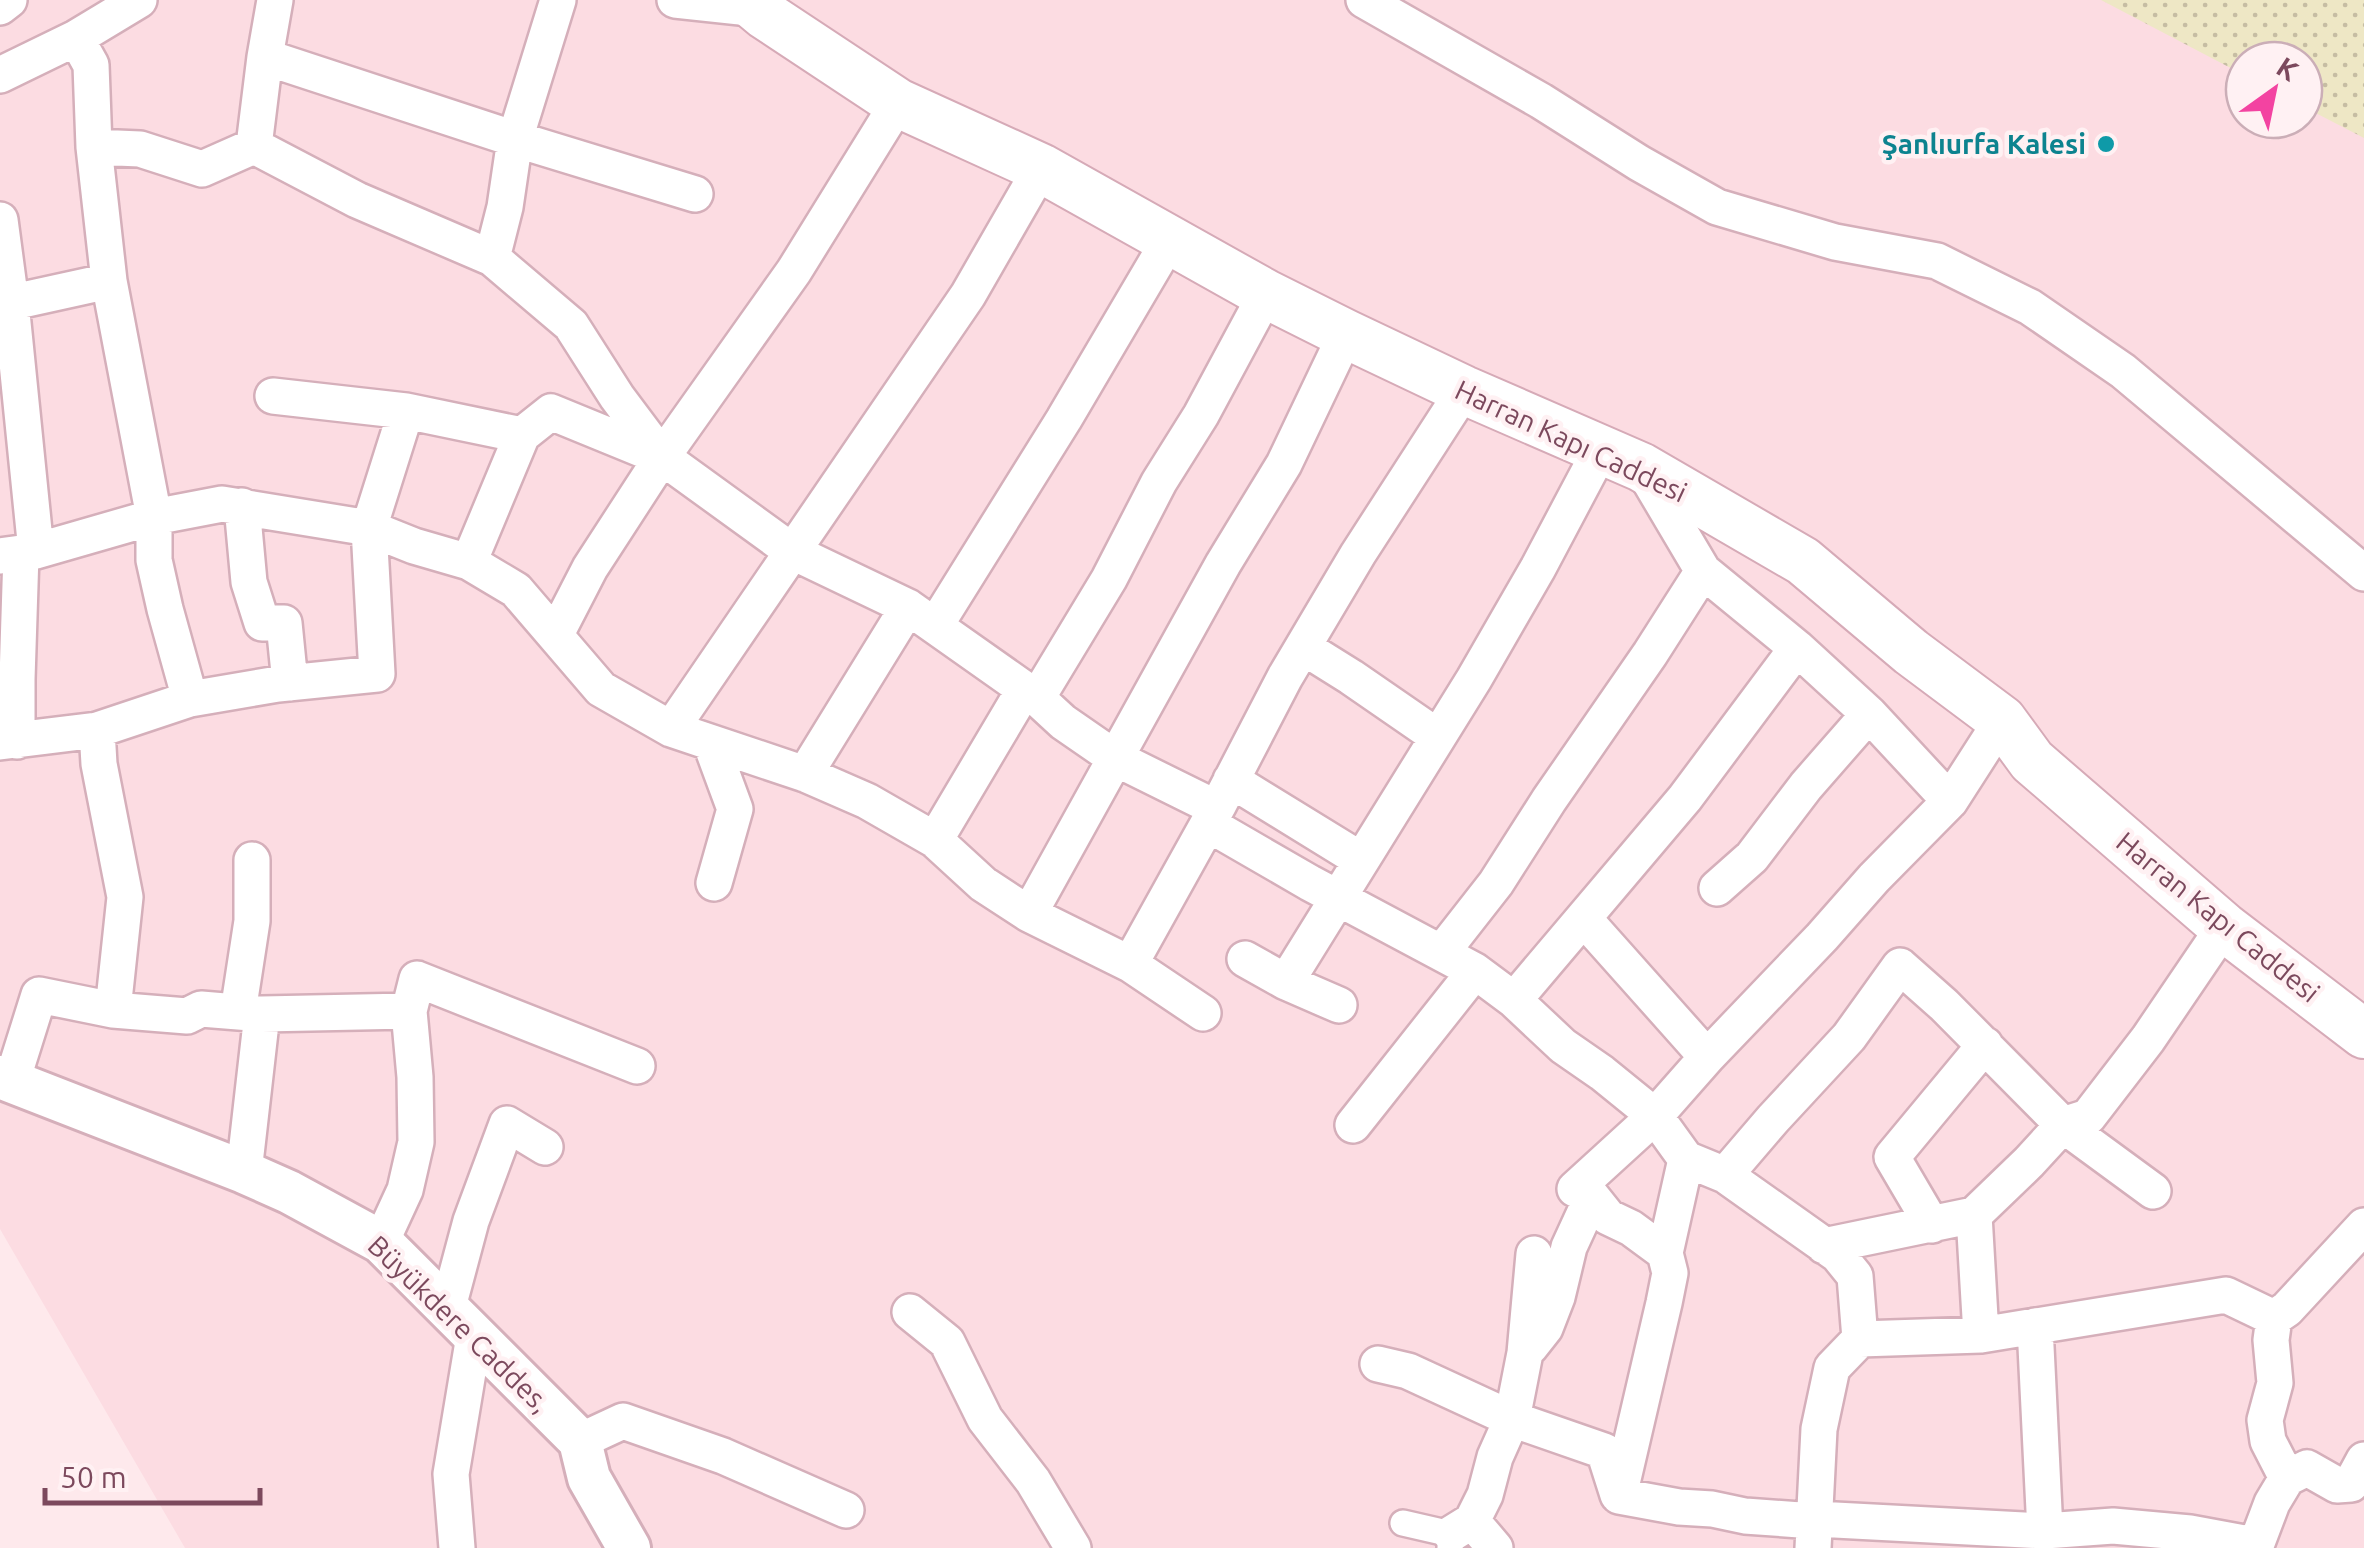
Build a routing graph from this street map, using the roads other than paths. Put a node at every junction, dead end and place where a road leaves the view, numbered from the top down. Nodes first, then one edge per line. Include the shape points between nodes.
1 (8, 0) edge
2 (139, 0) edge
3 (276, 0) edge
4 (558, 0) edge
5 (675, 0) edge
6 (1364, 0) edge
7 (766, 2) edge
8 (0, 6) edge
9 (76, 38) junction
10 (265, 56) junction
11 (0, 75) edge
12 (898, 103) junction
13 (515, 139) junction
14 (254, 146) junction
15 (94, 147) junction
16 (1041, 168) junction
17 (695, 194) dead end
18 (0, 220) edge
19 (1170, 239) junction
20 (492, 258) junction
21 (109, 280) junction
22 (1266, 294) junction
23 (6, 304) edge
24 (1346, 334) junction
25 (1464, 390) junction
26 (273, 396) dead end
27 (406, 412) junction
28 (522, 435) junction
29 (662, 457) junction
30 (1621, 458) junction
31 (242, 506) junction
32 (154, 517) junction
33 (369, 528) junction
34 (793, 552) junction
35 (19, 554) edge
36 (469, 562) junction
37 (1703, 571) junction
38 (2364, 572) edge
39 (922, 616) junction
40 (556, 634) junction
41 (1303, 647) junction
42 (1798, 648) junction
43 (290, 683) junction
44 (1030, 694) junction
45 (190, 700) junction
46 (1869, 714) junction
47 (2002, 720) junction
48 (671, 729) junction
49 (97, 730) junction
50 (1438, 738) junction
51 (9, 741) edge
52 (710, 744) junction
53 (1116, 758) junction
54 (805, 774) junction
55 (1950, 801) junction
56 (1218, 804) junction
57 (935, 840) junction
58 (252, 860) dead end
59 (1361, 860) junction
60 (714, 884) dead end
61 (1717, 888) dead end
62 (1338, 897) junction
63 (1029, 914) junction
64 (1584, 919) junction
65 (2224, 927) junction
66 (1442, 952) junction
67 (1245, 959) dead end
68 (1130, 964) junction
69 (1474, 971) junction
70 (1286, 982) junction
71 (1514, 1000) junction
72 (2364, 1002) edge
73 (1339, 1005) dead end
74 (113, 1010) junction
75 (409, 1011) junction
76 (250, 1013) junction
77 (1203, 1014) dead end
78 (2364, 1034) edge
79 (1984, 1045) junction
80 (1707, 1057) junction
81 (637, 1066) dead end
82 (6, 1079) edge
83 (1655, 1116) junction
84 (1353, 1125) dead end
85 (2063, 1125) junction
86 (545, 1147) dead end
87 (1686, 1158) junction
88 (244, 1172) junction
89 (1725, 1175) junction
90 (2153, 1192) dead end
91 (1592, 1198) junction
92 (1974, 1215) junction
93 (1932, 1225) junction
94 (2364, 1226) edge
95 (382, 1242) junction
96 (1824, 1246) junction
97 (1665, 1253) junction
98 (1534, 1254) dead end
99 (910, 1312) dead end
100 (2274, 1318) junction
101 (461, 1322) junction
102 (2035, 1326) junction
103 (1981, 1335) junction
104 (1860, 1339) junction
105 (1525, 1354) junction
106 (1378, 1364) dead end
107 (1512, 1420) junction
108 (580, 1440) junction
109 (2364, 1460) edge
110 (2287, 1478) junction
111 (1618, 1496) junction
112 (846, 1510) dead end
113 (1403, 1523) dead end
114 (1814, 1529) edge
115 (2044, 1531) junction
116 (1458, 1534) edge
117 (2255, 1547) edge
118 (457, 1548) edge
119 (629, 1548) edge
120 (1073, 1548) edge
121 (1495, 1548) edge

1 - 8 street
2 - 9 street
3 - 10 street
4 - 13 street
5 - 7 street
6 - 38 street via 1717,207 1835,242 1937,261 2030,307 2122,372
7 - 12 main road, Harran Kapı Caddesi
7 - 72 main road, Harran Kapı Caddesi via 884,60 1002,131 1255,253 1417,341 1723,480 1844,560 1987,674 2070,768
9 - 11 street
9 - 15 street via 91,65
10 - 13 street
10 - 14 street
12 - 16 main road, Harran Kapı Caddesi
12 - 29 street via 794,271
13 - 17 street
13 - 20 street
14 - 15 street via 202,169 140,149
14 - 20 street via 357,200
15 - 21 street
16 - 19 main road, Harran Kapı Caddesi
16 - 34 street via 968,294
18 - 23 street
19 - 22 main road, Harran Kapı Caddesi
19 - 39 street via 1064,418
20 - 29 street via 571,325
21 - 23 street
21 - 32 street
22 - 24 main road, Harran Kapı Caddesi
22 - 44 street via 1109,579
23 - 35 street
24 - 25 main road, Harran Kapı Caddesi
24 - 53 street via 1284,464
25 - 30 main road, Harran Kapı Caddesi
25 - 41 street
26 - 27 street
27 - 28 street
27 - 33 street
28 - 29 street via 552,412
28 - 36 street
29 - 34 street
29 - 40 street
30 - 37 street
30 - 47 main road, Harran Kapı Caddesi via 1804,561
30 - 50 street via 1511,615
31 - 32 street
31 - 33 street
31 - 43 street via 249,582 262,623 284,623
32 - 35 street
32 - 45 street via 154,560
33 - 36 street
33 - 43 street via 377,674
34 - 39 street
34 - 48 street
35 - 51 street
36 - 40 street via 516,590
37 - 42 street
37 - 66 street via 1496,883
39 - 44 street
39 - 54 street
40 - 48 street via 601,689
41 - 50 street
41 - 56 street
42 - 46 street
42 - 64 street via 1686,798
43 - 45 street
44 - 53 street
44 - 57 street
45 - 49 street
46 - 55 street
46 - 61 street via 1752,856
47 - 55 street
47 - 65 main road, Harran Kapı Caddesi via 2032,761
48 - 52 street
49 - 51 street
49 - 74 street via 125,897
50 - 59 street
52 - 54 street
52 - 60 street via 735,809
53 - 56 street
53 - 63 street
54 - 57 street
55 - 80 street
56 - 59 street
56 - 62 street
56 - 68 street
57 - 63 street
58 - 76 street
59 - 62 street
62 - 66 street
62 - 70 street
63 - 68 street
64 - 71 street
64 - 80 street
65 - 78 main road, Harran Kapı Caddesi
65 - 85 street via 2112,1088 2088,1116
66 - 69 street
67 - 70 street
68 - 77 street
69 - 71 street
69 - 84 street
70 - 73 street
71 - 83 street
74 - 76 street
74 - 82 street via 39,995
75 - 76 street
75 - 81 street via 416,979
75 - 95 street via 416,1142 405,1190
76 - 88 street
79 - 85 street
79 - 89 street via 1900,966 1849,1037
79 - 93 street via 1892,1157
80 - 83 street
82 - 88 street, Büyükdere Caddes,
83 - 87 street
83 - 91 street via 1576,1190
85 - 90 street
85 - 92 street
86 - 101 street via 508,1124 471,1221
87 - 89 street
87 - 97 street
88 - 95 street, Büyükdere Caddes,
89 - 96 street
91 - 97 street via 1608,1217
91 - 105 street via 1545,1328
92 - 93 street
92 - 103 street
93 - 96 street
94 - 100 street
95 - 101 street, Büyükdere Caddes,
96 - 104 street via 1855,1276
97 - 111 street via 1670,1273
98 - 105 street
99 - 120 street via 947,1342 985,1419
100 - 102 street via 2226,1295
100 - 110 street via 2275,1384 2265,1420
101 - 108 street, Büyükdere Caddes,
101 - 118 street via 451,1474
102 - 103 street
102 - 115 street
103 - 104 street
104 - 114 street via 1832,1368 1818,1428
105 - 107 street
106 - 107 street via 1408,1371
107 - 111 street via 1604,1450
107 - 116 street via 1485,1495
108 - 112 street via 624,1421
108 - 119 street, Büyükdere Caddes, via 589,1478
109 - 110 street via 2351,1484 2337,1485 2307,1468
110 - 117 street
111 - 114 street
113 - 116 street
114 - 115 street
115 - 117 street via 2112,1526
116 - 121 street

